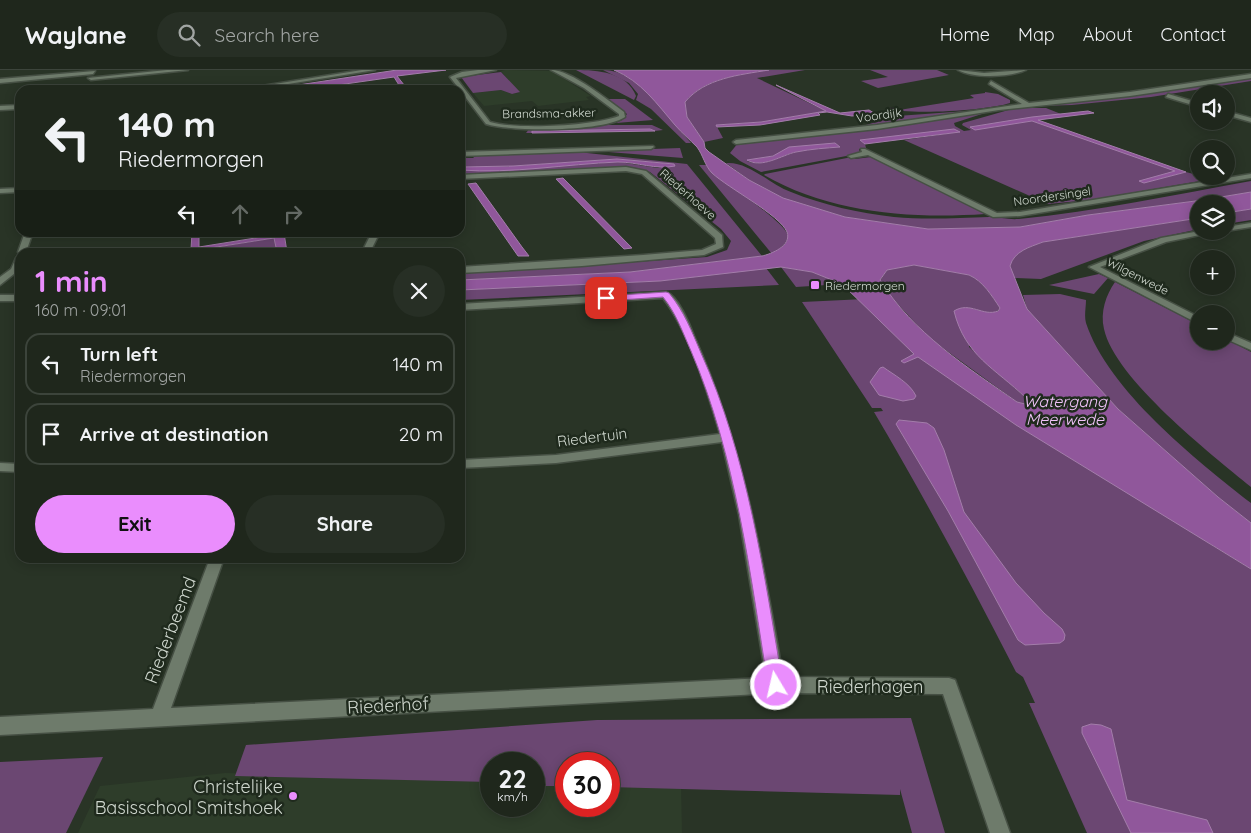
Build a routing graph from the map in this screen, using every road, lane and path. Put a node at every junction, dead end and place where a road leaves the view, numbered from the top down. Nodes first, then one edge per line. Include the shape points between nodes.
1 (185, 70) edge
2 (372, 70) edge
3 (493, 70) edge
4 (554, 70) edge
5 (961, 70) edge
6 (1023, 70) edge
7 (92, 73) edge
8 (1251, 76) edge
9 (0, 82) edge
10 (1251, 82) edge
11 (992, 83) dead end
12 (88, 84) dead end
13 (264, 85) edge
14 (459, 85) edge
15 (465, 93) edge
16 (1168, 96) junction
17 (1190, 102) edge
18 (1024, 105) junction
19 (15, 107) edge
20 (0, 108) edge
21 (1235, 116) edge
22 (1251, 120) edge
23 (736, 142) dead end
24 (651, 147) dead end
25 (465, 154) edge
26 (851, 156) dead end
27 (1251, 176) edge
28 (465, 177) edge
29 (15, 190) edge
30 (0, 191) edge
31 (1251, 225) edge
32 (1235, 228) edge
33 (1190, 235) edge
34 (15, 270) edge
35 (465, 270) edge
36 (0, 282) edge
37 (0, 298) edge
38 (15, 298) edge
39 (465, 307) edge
40 (1190, 316) edge
41 (1235, 340) edge
42 (1251, 348) edge
43 (727, 437) junction
44 (465, 464) edge
45 (0, 467) edge
46 (15, 468) edge
47 (216, 563) edge
48 (776, 685) junction
49 (159, 717) junction
50 (0, 726) edge
51 (1000, 833) edge

1 - 7 street
2 - 13 street via 302,77
3 - 14 street, Brandsma-akker via 453,77
4 - 15 street, Brandsma-akker via 586,88 622,113 622,117 599,124 495,125 488,123
5 - 6 street via 983,75
7 - 9 street
7 - 12 street
8 - 18 street, Voordijk via 1130,94
10 - 16 street, Voordijk
11 - 18 street, Voordijk
16 - 17 street
16 - 18 street, Voordijk via 1078,106 1042,108
18 - 23 street, Voordijk via 877,127
19 - 20 street
21 - 22 street
24 - 25 street
26 - 27 street, Noordersingel via 866,151 996,215 1020,214
28 - 35 street, Riederhoeve via 626,169 644,172 719,237 720,245 704,252 592,263
29 - 30 street
31 - 32 street
33 - 40 street, Wilgenwede via 1164,240 1093,267
34 - 36 street
37 - 38 street
39 - 43 street via 666,295 676,308 707,376
41 - 42 street
43 - 44 street, Riedertuin via 556,458
43 - 48 street via 754,555
45 - 46 street
47 - 49 street, Riederbeemd
48 - 49 street, Riederhof
48 - 51 street, Riederhagen via 949,686
49 - 50 street, Riederhof

